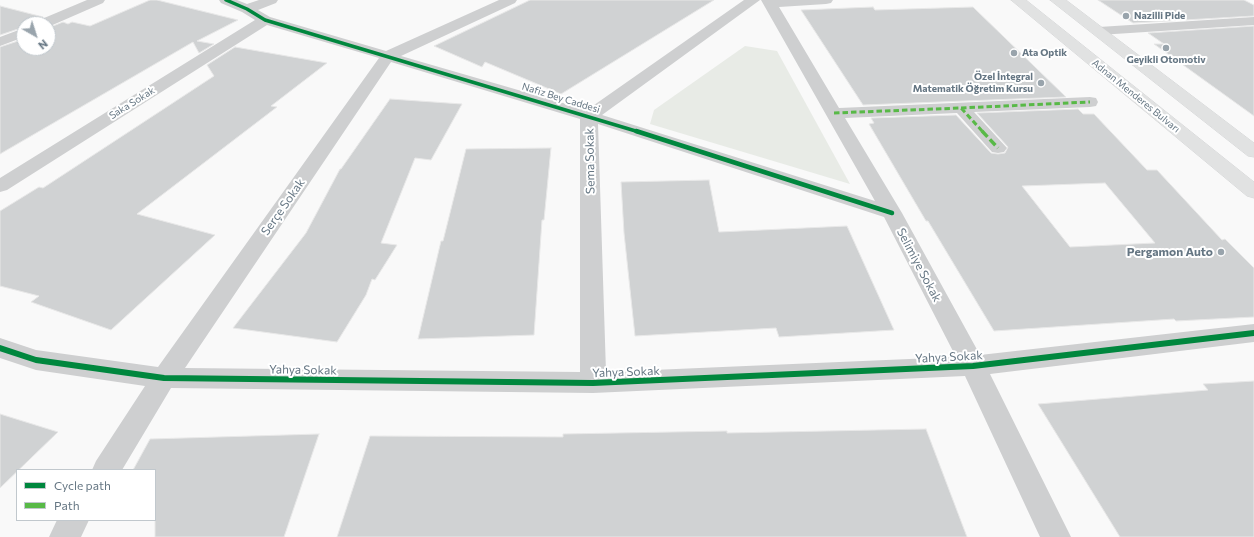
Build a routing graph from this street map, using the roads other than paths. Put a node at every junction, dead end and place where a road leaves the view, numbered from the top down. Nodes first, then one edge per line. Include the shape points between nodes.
1 (98, 0) edge
2 (226, 0) edge
3 (271, 0) edge
4 (510, 0) edge
5 (826, 0) edge
6 (1018, 0) edge
7 (1057, 0) edge
8 (764, 1) edge
9 (247, 9) junction
10 (56, 18) edge
11 (265, 20) junction
12 (1254, 21) edge
13 (1099, 31) junction
14 (16, 35) edge
15 (0, 42) edge
16 (388, 56) junction
17 (1090, 102) dead end
18 (961, 108) junction
19 (834, 113) junction
20 (589, 116) junction
21 (998, 148) dead end
22 (1254, 152) edge
23 (0, 186) edge
24 (1254, 192) edge
25 (892, 213) junction
26 (1254, 333) edge
27 (0, 348) edge
28 (973, 366) junction
29 (164, 378) junction
30 (592, 383) junction
31 (107, 469) edge
32 (73, 521) edge
33 (64, 537) edge
34 (1056, 537) edge

1 - 10 street
2 - 9 street, Nafiz Bey Caddesi
3 - 9 street
4 - 16 street
5 - 8 street
6 - 24 main road, Adnan Menderes Bulvarı
7 - 13 main road
8 - 19 street, Selimiye Sokak
8 - 20 street, Sema Sokak
9 - 11 street, Nafiz Bey Caddesi
11 - 16 street, Nafiz Bey Caddesi
11 - 23 street, Saka Sokak
12 - 13 street
13 - 22 main road
14 - 15 street
16 - 20 street, Nafiz Bey Caddesi
16 - 29 street, Serçe Sokak
17 - 18 street
18 - 19 street
18 - 21 street
19 - 25 street, Selimiye Sokak
20 - 25 street, Nafiz Bey Caddesi
20 - 30 street, Sema Sokak
25 - 28 street, Selimiye Sokak
26 - 28 street, Yahya Sokak
27 - 29 street, Yahya Sokak via 36,360
28 - 30 street, Yahya Sokak
28 - 34 street, Selimiye Sokak
29 - 30 street, Yahya Sokak
29 - 31 street, Serçe Sokak
32 - 33 street

